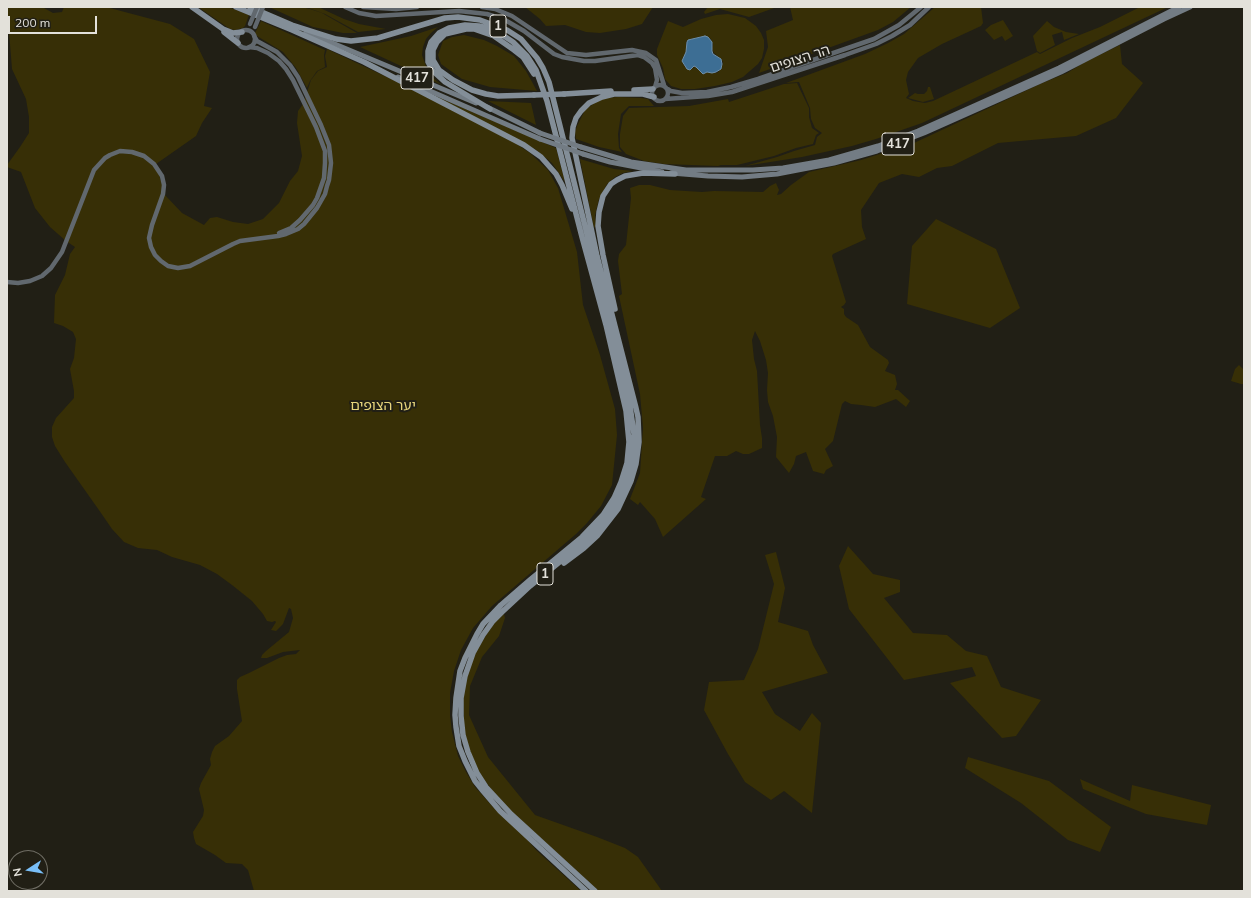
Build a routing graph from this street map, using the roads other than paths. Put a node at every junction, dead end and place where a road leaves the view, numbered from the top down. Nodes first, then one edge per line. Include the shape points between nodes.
1 (192, 7) edge
2 (236, 7) edge
3 (250, 7) edge
4 (257, 7) edge
5 (263, 7) edge
6 (345, 7) edge
7 (363, 7) edge
8 (417, 7) edge
9 (482, 7) edge
10 (921, 7) edge
11 (929, 7) edge
12 (1179, 7) edge
13 (1190, 7) edge
14 (210, 20) junction
15 (292, 25) junction
16 (244, 31) junction
17 (253, 35) junction
18 (238, 43) junction
19 (249, 47) junction
20 (364, 62) junction
21 (664, 85) junction
22 (654, 88) junction
23 (668, 89) junction
24 (544, 92) junction
25 (654, 97) junction
26 (665, 99) junction
27 (490, 109) junction
28 (675, 174) junction
29 (582, 237) junction
30 (264, 238) junction
31 (8, 282) edge
32 (628, 376) junction
33 (530, 586) junction
34 (586, 891) edge
35 (595, 891) edge

1 - 14 highway
2 - 20 highway, 1
3 - 15 highway, 1
4 - 16 main road, bridge
5 - 17 main road, bridge
6 - 22 main road via 376,16 459,11 488,14 524,31 554,54 562,57 584,61 638,55 644,57 655,68 657,80
7 - 8 main road
9 - 21 main road via 512,16 567,53 586,56 632,50 646,53 656,60
10 - 23 main road, הר הצופים via 899,25 874,39 758,79 707,92 682,93
11 - 26 main road, הר הצופים via 910,25 892,36 852,53 732,92
12 - 27 main road, 417, bridge via 1059,68 918,131 829,160 783,168 686,170 631,162 540,133
13 - 28 main road, 417 via 1061,72 924,133 877,151 827,165 771,175 742,177
14 - 16 highway via 230,32
14 - 18 highway
15 - 27 main road, 417
15 - 33 highway, 1 via 351,41 378,38 445,18 480,20 507,30 521,39 545,72 554,99 623,376 632,415 634,439 627,480 608,515 584,542
16 - 17 main road
16 - 18 main road via 237,38
17 - 19 main road via 254,41
17 - 30 main road via 255,40 282,57 298,77 321,125 331,157 329,180 322,201 313,214 304,224 292,231
18 - 19 main road via 241,47
19 - 30 main road via 268,53 286,69 316,127 325,157 324,178 313,205 296,224 281,233
20 - 28 main road, 417, bridge via 540,139 616,163
20 - 29 highway, 1 via 534,151 560,180
21 - 22 main road
21 - 23 main road
22 - 24 highway, bridge via 564,94 486,94 472,90 439,70 434,62 433,53 437,42 445,34 466,29 491,35 523,58
22 - 25 main road
23 - 26 main road
24 - 27 highway via 531,63 517,46 504,36 485,27 473,25 455,26 439,33 431,42 428,51 428,62 433,71 445,82
24 - 29 highway
25 - 26 main road via 660,101
25 - 32 highway via 643,94 609,94 595,99 578,114 572,131 597,256
28 - 32 highway via 643,173 625,176 611,184 601,203 598,219 600,236
29 - 34 highway, 1 via 626,411 629,442 625,472 614,498 598,522 506,600 483,624 464,658 455,715 457,738 465,761 483,792
30 - 31 main road via 240,241 190,266 178,268 165,264 152,251 149,238 164,194 162,176 154,164 144,156 120,151 105,158 94,170 62,252 51,268 37,278 24,282
32 - 33 highway via 638,417 639,442 628,490 618,509 597,536
33 - 35 highway, 1 via 493,621 473,653 462,688 463,735 472,762 490,792

